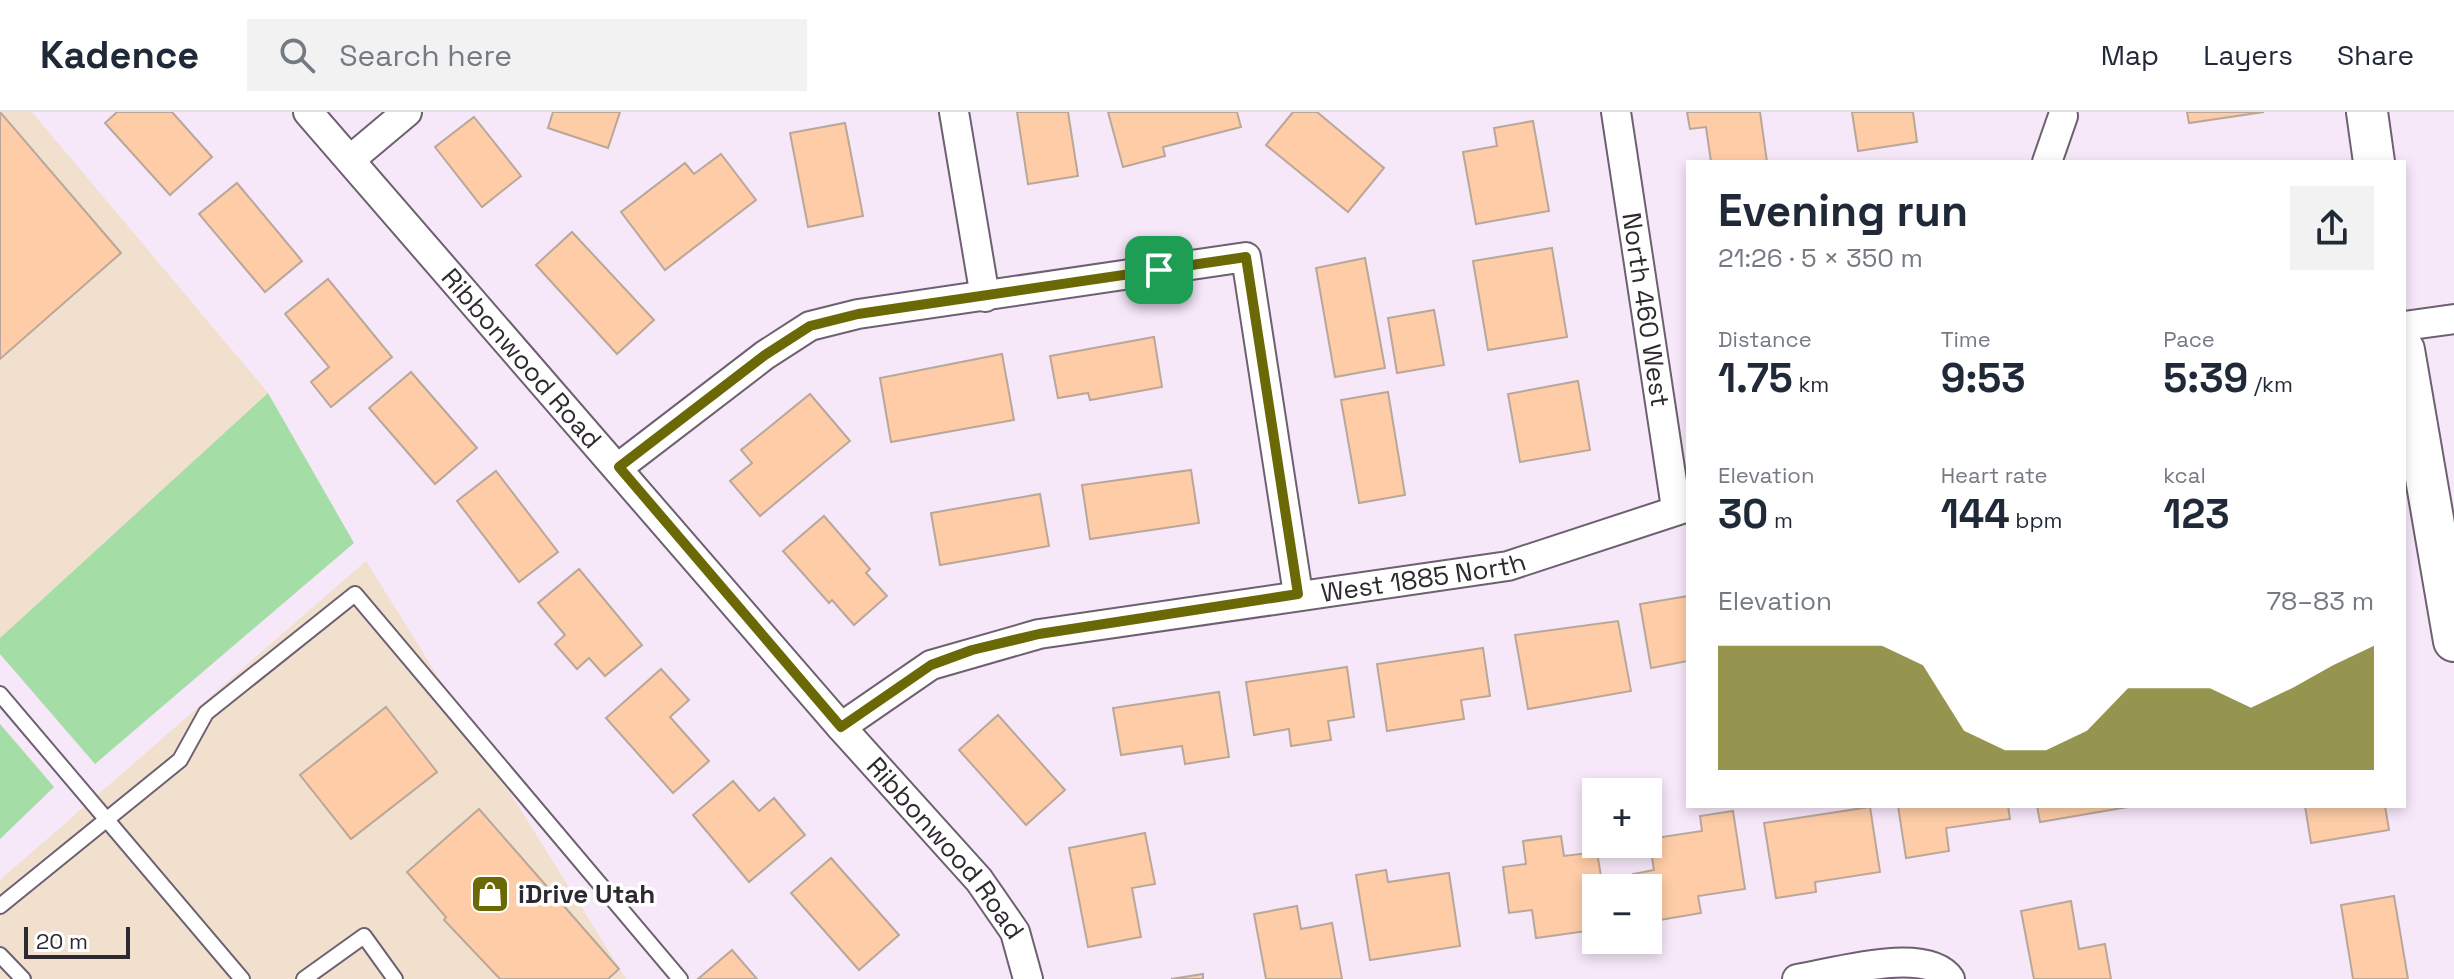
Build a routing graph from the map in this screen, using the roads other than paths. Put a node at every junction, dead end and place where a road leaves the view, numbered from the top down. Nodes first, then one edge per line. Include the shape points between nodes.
1 (308, 112) edge
2 (407, 112) edge
3 (954, 112) edge
4 (1616, 112) edge
5 (2367, 112) edge
6 (2063, 116) dead end
7 (351, 159) junction
8 (2048, 160) edge
9 (2374, 160) edge
10 (985, 297) junction
11 (2454, 319) edge
12 (2406, 326) edge
13 (2406, 362) edge
14 (619, 467) junction
15 (1682, 508) edge
16 (1298, 594) junction
17 (2454, 641) edge
18 (0, 694) edge
19 (841, 727) junction
20 (108, 818) junction
21 (0, 906) edge
22 (0, 955) edge
23 (23, 979) edge
24 (242, 979) edge
25 (304, 979) edge
26 (395, 979) edge
27 (680, 979) edge
28 (1028, 979) edge
29 (1797, 979) edge
30 (1950, 979) edge

1 - 7 street, Ribbonwood Road
2 - 7 street
3 - 10 street
4 - 15 street, North 460 West
5 - 9 street
6 - 8 street
7 - 14 street, Ribbonwood Road
10 - 14 street via 810,326
10 - 16 street via 1246,257
11 - 12 street
13 - 17 street
14 - 19 street, Ribbonwood Road
15 - 16 street, West 1885 North via 1508,566
16 - 19 street, West 1885 North via 1039,634 972,650 931,665
18 - 20 lane
19 - 28 street, Ribbonwood Road via 979,880 1015,932
20 - 21 lane
20 - 24 lane
20 - 27 lane via 180,760 206,713 355,594
22 - 23 lane
25 - 26 lane via 364,936
29 - 30 street via 1919,961 1944,969

